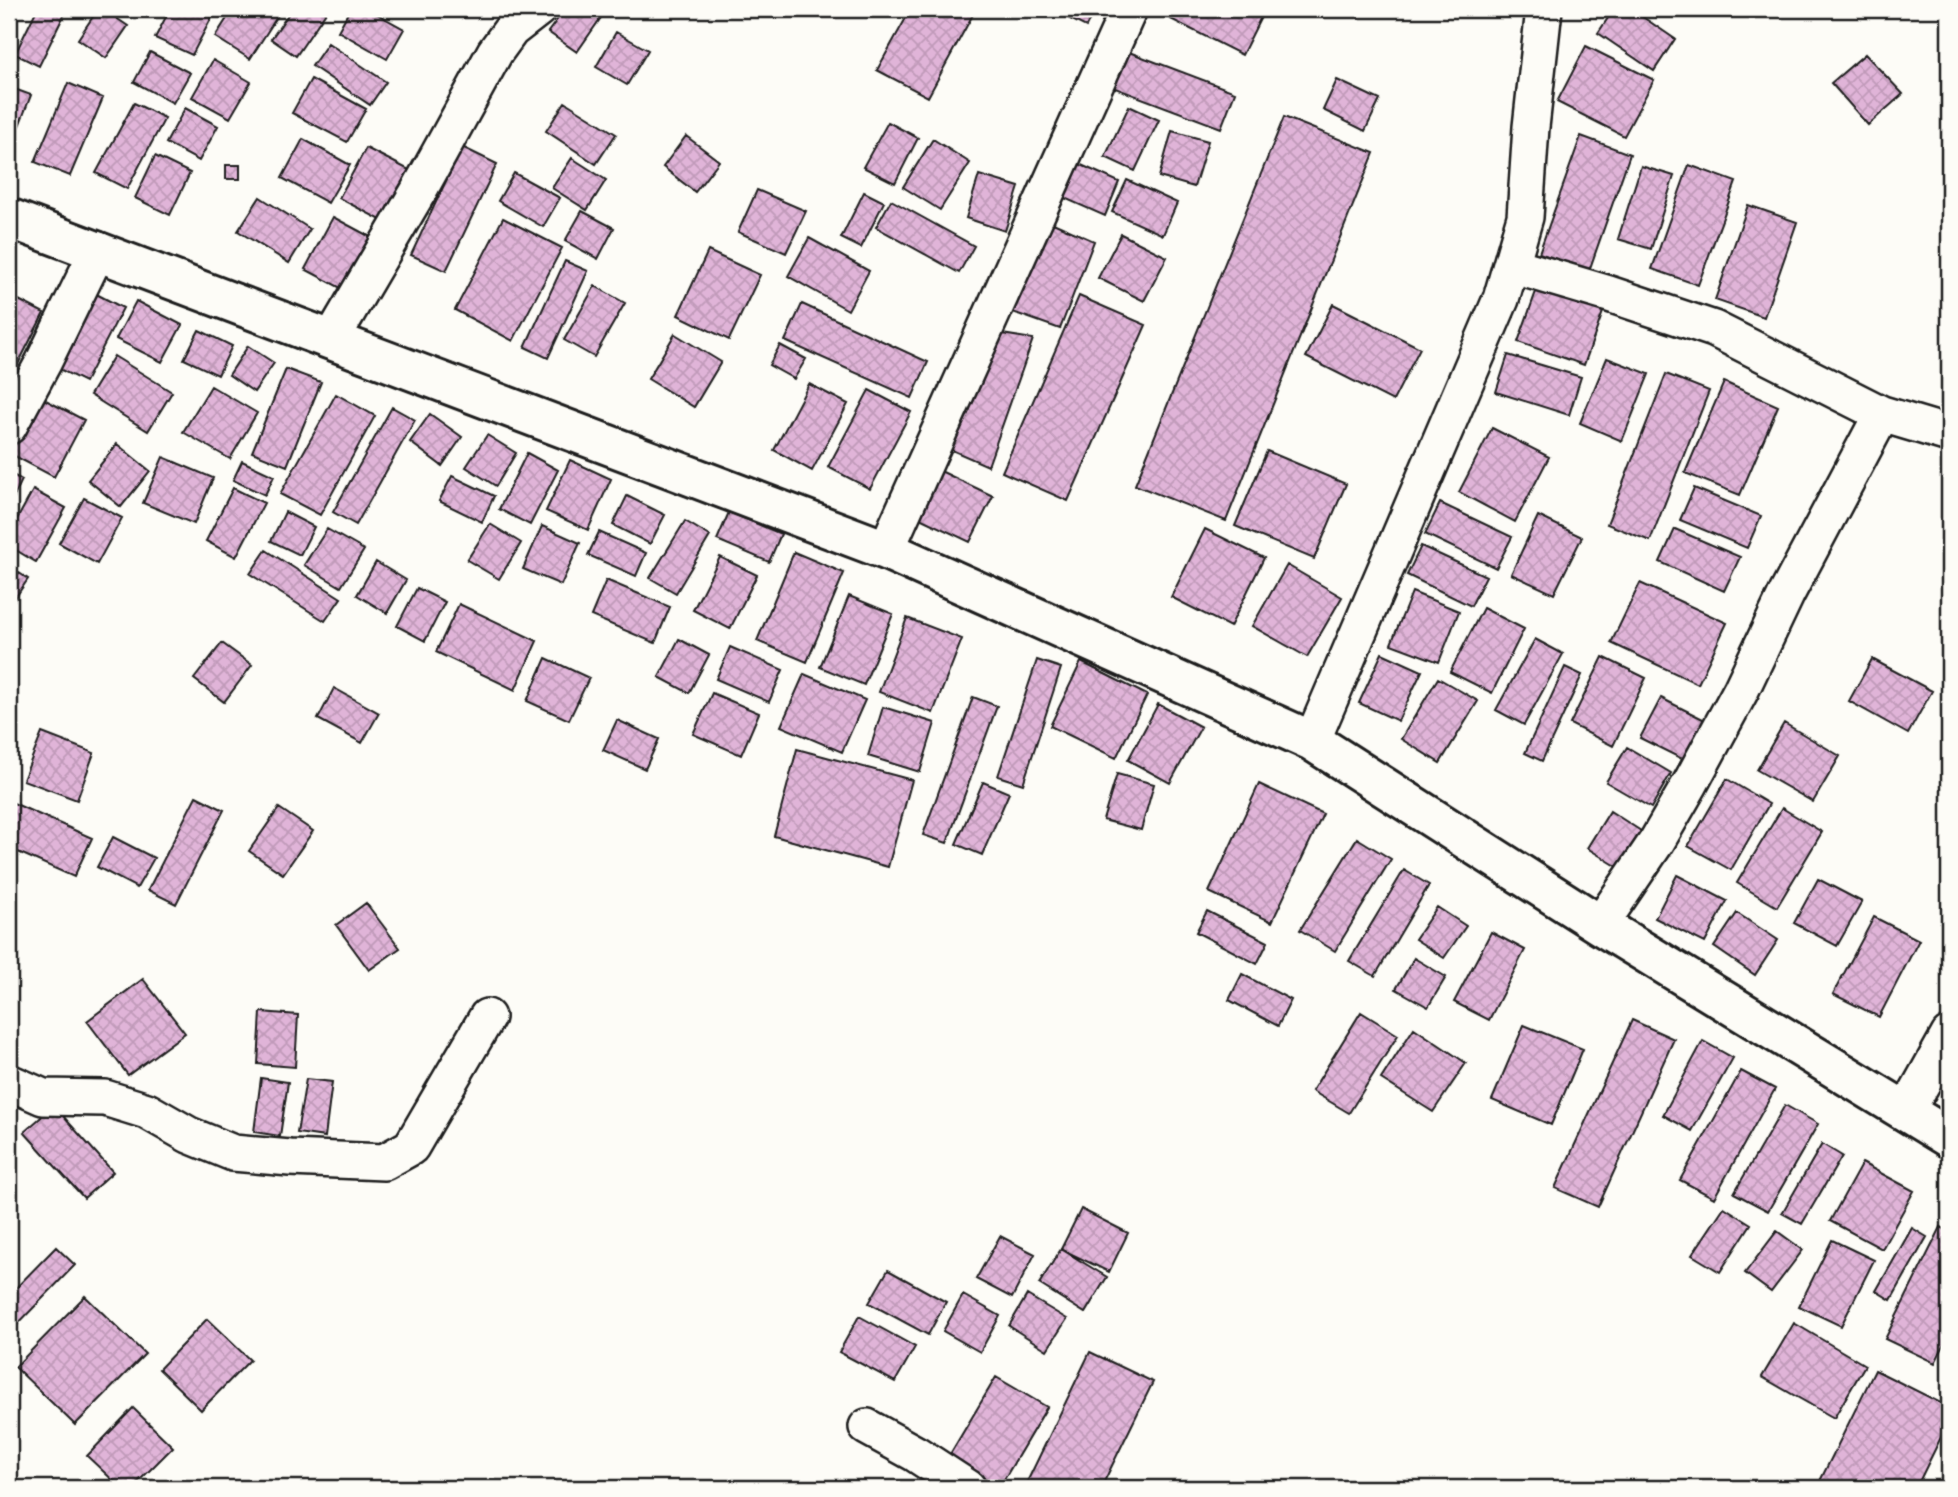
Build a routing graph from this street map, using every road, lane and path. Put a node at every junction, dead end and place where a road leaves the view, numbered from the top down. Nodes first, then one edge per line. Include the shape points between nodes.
1 (538, 9) edge
2 (1129, 9) edge
3 (1544, 9) edge
4 (9, 218) edge
5 (97, 250) junction
6 (1511, 265) junction
7 (331, 340) junction
8 (1882, 414) junction
9 (9, 426) edge
10 (1949, 434) edge
11 (886, 550) junction
12 (1312, 741) junction
13 (1600, 925) junction
14 (486, 1017) dead end
15 (1949, 1035) edge
16 (9, 1082) edge
17 (1906, 1112) junction
18 (1949, 1138) edge
19 (867, 1427) dead end
20 (968, 1488) edge

1 - 7 street via 511,30 495,52
2 - 11 street
3 - 6 street via 1525,216
4 - 5 main road
5 - 7 main road
5 - 9 street
6 - 8 street via 1714,329
6 - 12 street via 1501,299
7 - 11 main road
8 - 10 street
8 - 13 street via 1696,772 1657,841
11 - 12 main road
12 - 13 main road
13 - 17 main road
14 - 16 street via 411,1147 384,1162 233,1153 147,1111 104,1098 43,1097
15 - 17 street
17 - 18 main road
19 - 20 street

